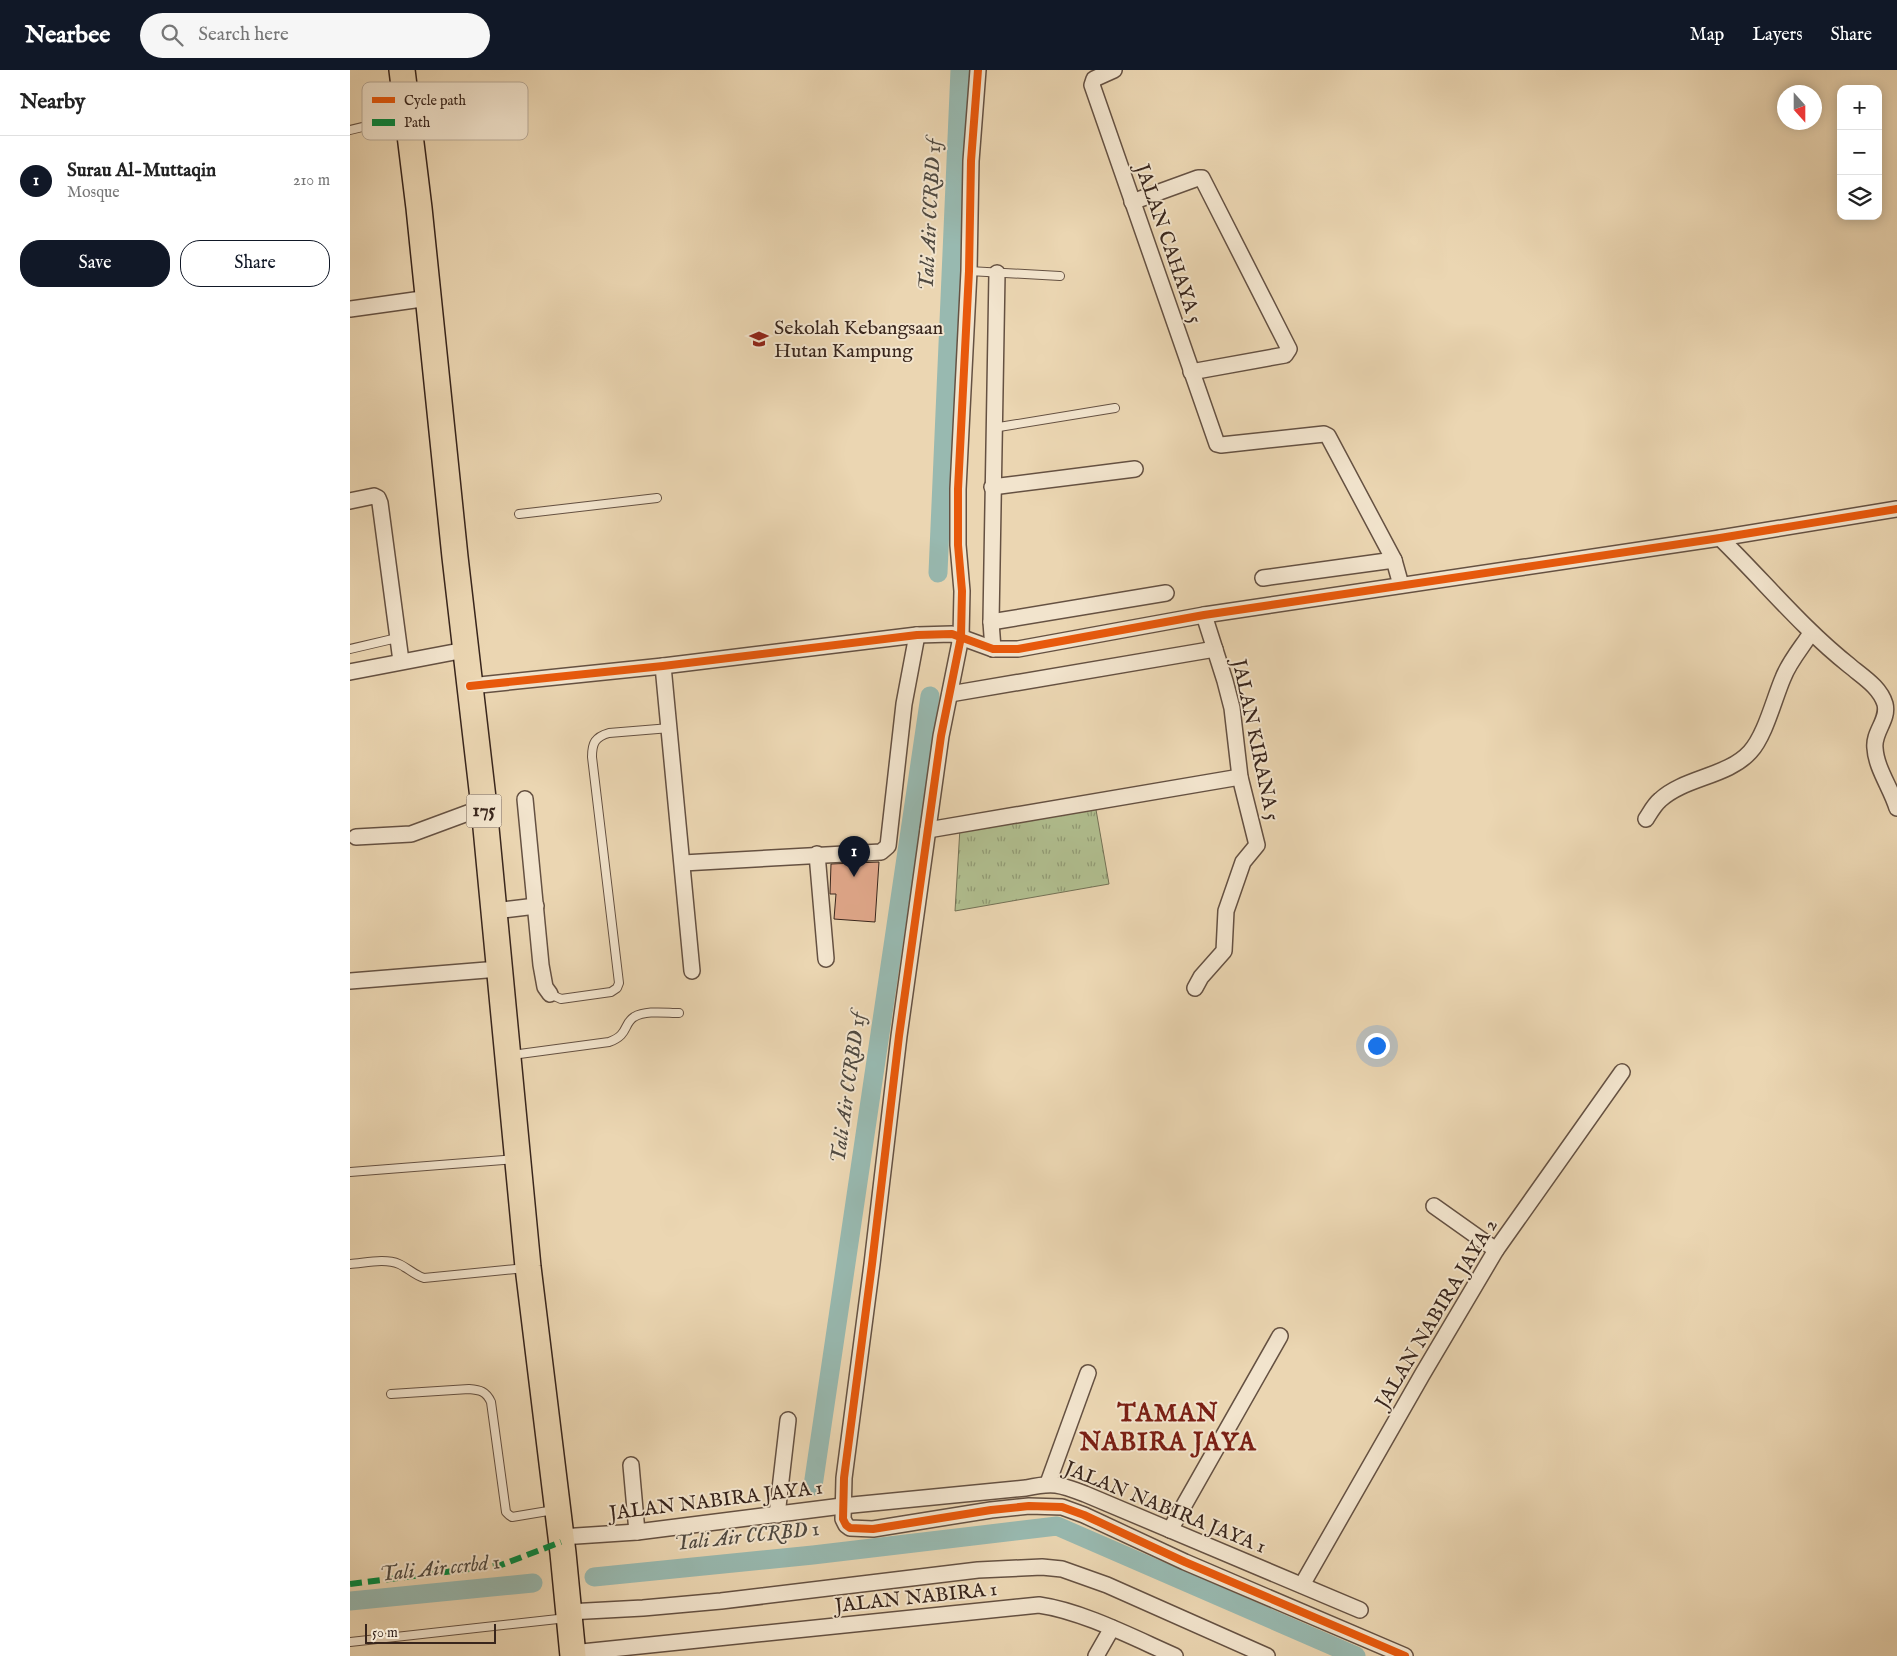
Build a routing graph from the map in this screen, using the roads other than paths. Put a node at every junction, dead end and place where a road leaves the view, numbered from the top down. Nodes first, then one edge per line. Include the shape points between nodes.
1 (978, 70) edge
2 (1114, 70) edge
3 (411, 140) edge
4 (1132, 202) junction
5 (969, 272) junction
6 (997, 273) junction
7 (1060, 276) dead end
8 (429, 298) junction
9 (350, 309) edge
10 (1192, 372) junction
11 (1114, 408) dead end
12 (993, 428) junction
13 (1135, 469) dead end
14 (992, 487) junction
15 (657, 498) dead end
16 (350, 501) edge
17 (1897, 509) edge
18 (519, 514) dead end
19 (1720, 538) junction
20 (1394, 560) junction
21 (1264, 578) dead end
22 (1401, 585) junction
23 (1166, 593) dead end
24 (1204, 615) junction
25 (990, 622) junction
26 (1811, 633) junction
27 (917, 635) junction
28 (961, 637) junction
29 (397, 638) junction
30 (350, 649) edge
31 (992, 649) junction
32 (1215, 649) junction
33 (465, 650) junction
34 (401, 661) junction
35 (663, 666) junction
36 (350, 672) edge
37 (470, 686) junction
38 (950, 694) junction
39 (670, 728) junction
40 (1240, 777) junction
41 (525, 798) dead end
42 (484, 807) junction
43 (1897, 808) edge
44 (1646, 819) dead end
45 (928, 830) junction
46 (356, 837) dead end
47 (817, 854) junction
48 (683, 863) junction
49 (536, 906) junction
50 (494, 910) junction
51 (826, 959) dead end
52 (499, 969) junction
53 (692, 971) dead end
54 (350, 981) edge
55 (1195, 988) dead end
56 (550, 994) joint
57 (679, 1013) dead end
58 (507, 1056) junction
59 (1622, 1072) dead end
60 (517, 1159) junction
61 (350, 1172) edge
62 (1434, 1206) dead end
63 (1496, 1250) junction
64 (350, 1264) edge
65 (528, 1267) junction
66 (1280, 1336) dead end
67 (1088, 1373) dead end
68 (391, 1394) dead end
69 (788, 1420) dead end
70 (631, 1465) dead end
71 (1048, 1483) junction
72 (842, 1506) junction
73 (556, 1510) junction
74 (777, 1515) junction
75 (1170, 1530) junction
76 (637, 1532) junction
77 (562, 1545) junction
78 (1302, 1585) junction
79 (568, 1606) junction
80 (1360, 1610) dead end
81 (1112, 1628) junction
82 (350, 1642) edge
83 (653, 1651) edge
84 (572, 1655) edge
85 (1096, 1656) edge
86 (1174, 1656) edge
87 (1267, 1656) edge
88 (1405, 1656) edge

1 - 5 street via 971,161
2 - 4 street, JALAN CAHAYA 5 via 1094,79 1092,85
3 - 8 main road, 175
4 - 10 street, JALAN CAHAYA 5
4 - 10 street via 1202,178 1289,349 1285,355
5 - 6 lane
5 - 28 street via 958,489
6 - 7 lane
6 - 12 street
8 - 9 street
8 - 33 main road, 175
10 - 20 street, JALAN CAHAYA 5 via 1217,444 1328,436
11 - 12 lane
12 - 14 street
13 - 14 street
14 - 25 street
15 - 18 lane
16 - 29 street via 374,496 380,503
17 - 19 street
19 - 22 street
19 - 26 street
20 - 21 street
20 - 22 street
22 - 24 street
23 - 25 street
24 - 31 street via 1018,649
24 - 32 street, JALAN KIRANA 5
25 - 31 street
26 - 43 street via 1881,695 1886,711 1874,747
26 - 44 street via 1784,676 1752,750 1743,759 1660,800
27 - 28 street via 952,634
27 - 35 street
27 - 47 street via 904,704 888,846 881,852
28 - 31 street
28 - 38 street
29 - 30 lane
29 - 34 street
32 - 38 street
32 - 40 street, JALAN KIRANA 5 via 1232,708
33 - 34 street
33 - 37 main road, 175
34 - 36 street
35 - 37 street
35 - 39 street
37 - 42 main road, 175
38 - 45 street
39 - 48 street
39 - 56 lane via 609,733 595,740 592,756 619,983 611,992 561,999
40 - 45 street
40 - 55 street, JALAN KIRANA 5 via 1256,845 1243,862 1226,911 1224,951
41 - 49 street
42 - 46 street via 411,834
42 - 50 main road, 175
45 - 72 street via 899,1036
47 - 48 street
47 - 51 street
48 - 53 street
49 - 50 street
49 - 56 street via 541,965 545,987
50 - 52 main road, 175
52 - 54 street
52 - 58 main road, 175
57 - 58 lane via 644,1014 633,1018 619,1039 609,1042
58 - 60 main road, 175
59 - 63 street, JALAN NABIRA JAYA 2
60 - 61 lane
60 - 65 main road, 175
62 - 63 street
63 - 78 street, JALAN NABIRA JAYA 2
64 - 65 lane via 393,1262 424,1278
65 - 73 main road, 175
66 - 75 street
67 - 71 street
68 - 73 lane via 481,1390 491,1402 506,1512 512,1517
69 - 74 street
70 - 76 street
71 - 72 street, JALAN NABIRA JAYA 1 via 1026,1488
71 - 75 street, JALAN NABIRA JAYA 1 via 1067,1487
72 - 74 street, JALAN NABIRA JAYA 1
72 - 88 street via 846,1526 859,1530 990,1510 1029,1506 1062,1508
73 - 77 main road, 175
74 - 76 street, JALAN NABIRA JAYA 1
75 - 78 street, JALAN NABIRA JAYA 1
76 - 77 street, JALAN NABIRA JAYA 1
77 - 79 main road, 175
78 - 80 street, JALAN NABIRA JAYA 1
79 - 82 lane
79 - 84 main road, 175
79 - 87 street via 643,1608 978,1570 1042,1567 1062,1569 1107,1584
81 - 83 street, JALAN NABIRA 1 via 1039,1605
81 - 85 street
81 - 86 street, JALAN NABIRA 1
83 - 84 street, JALAN NABIRA 1

